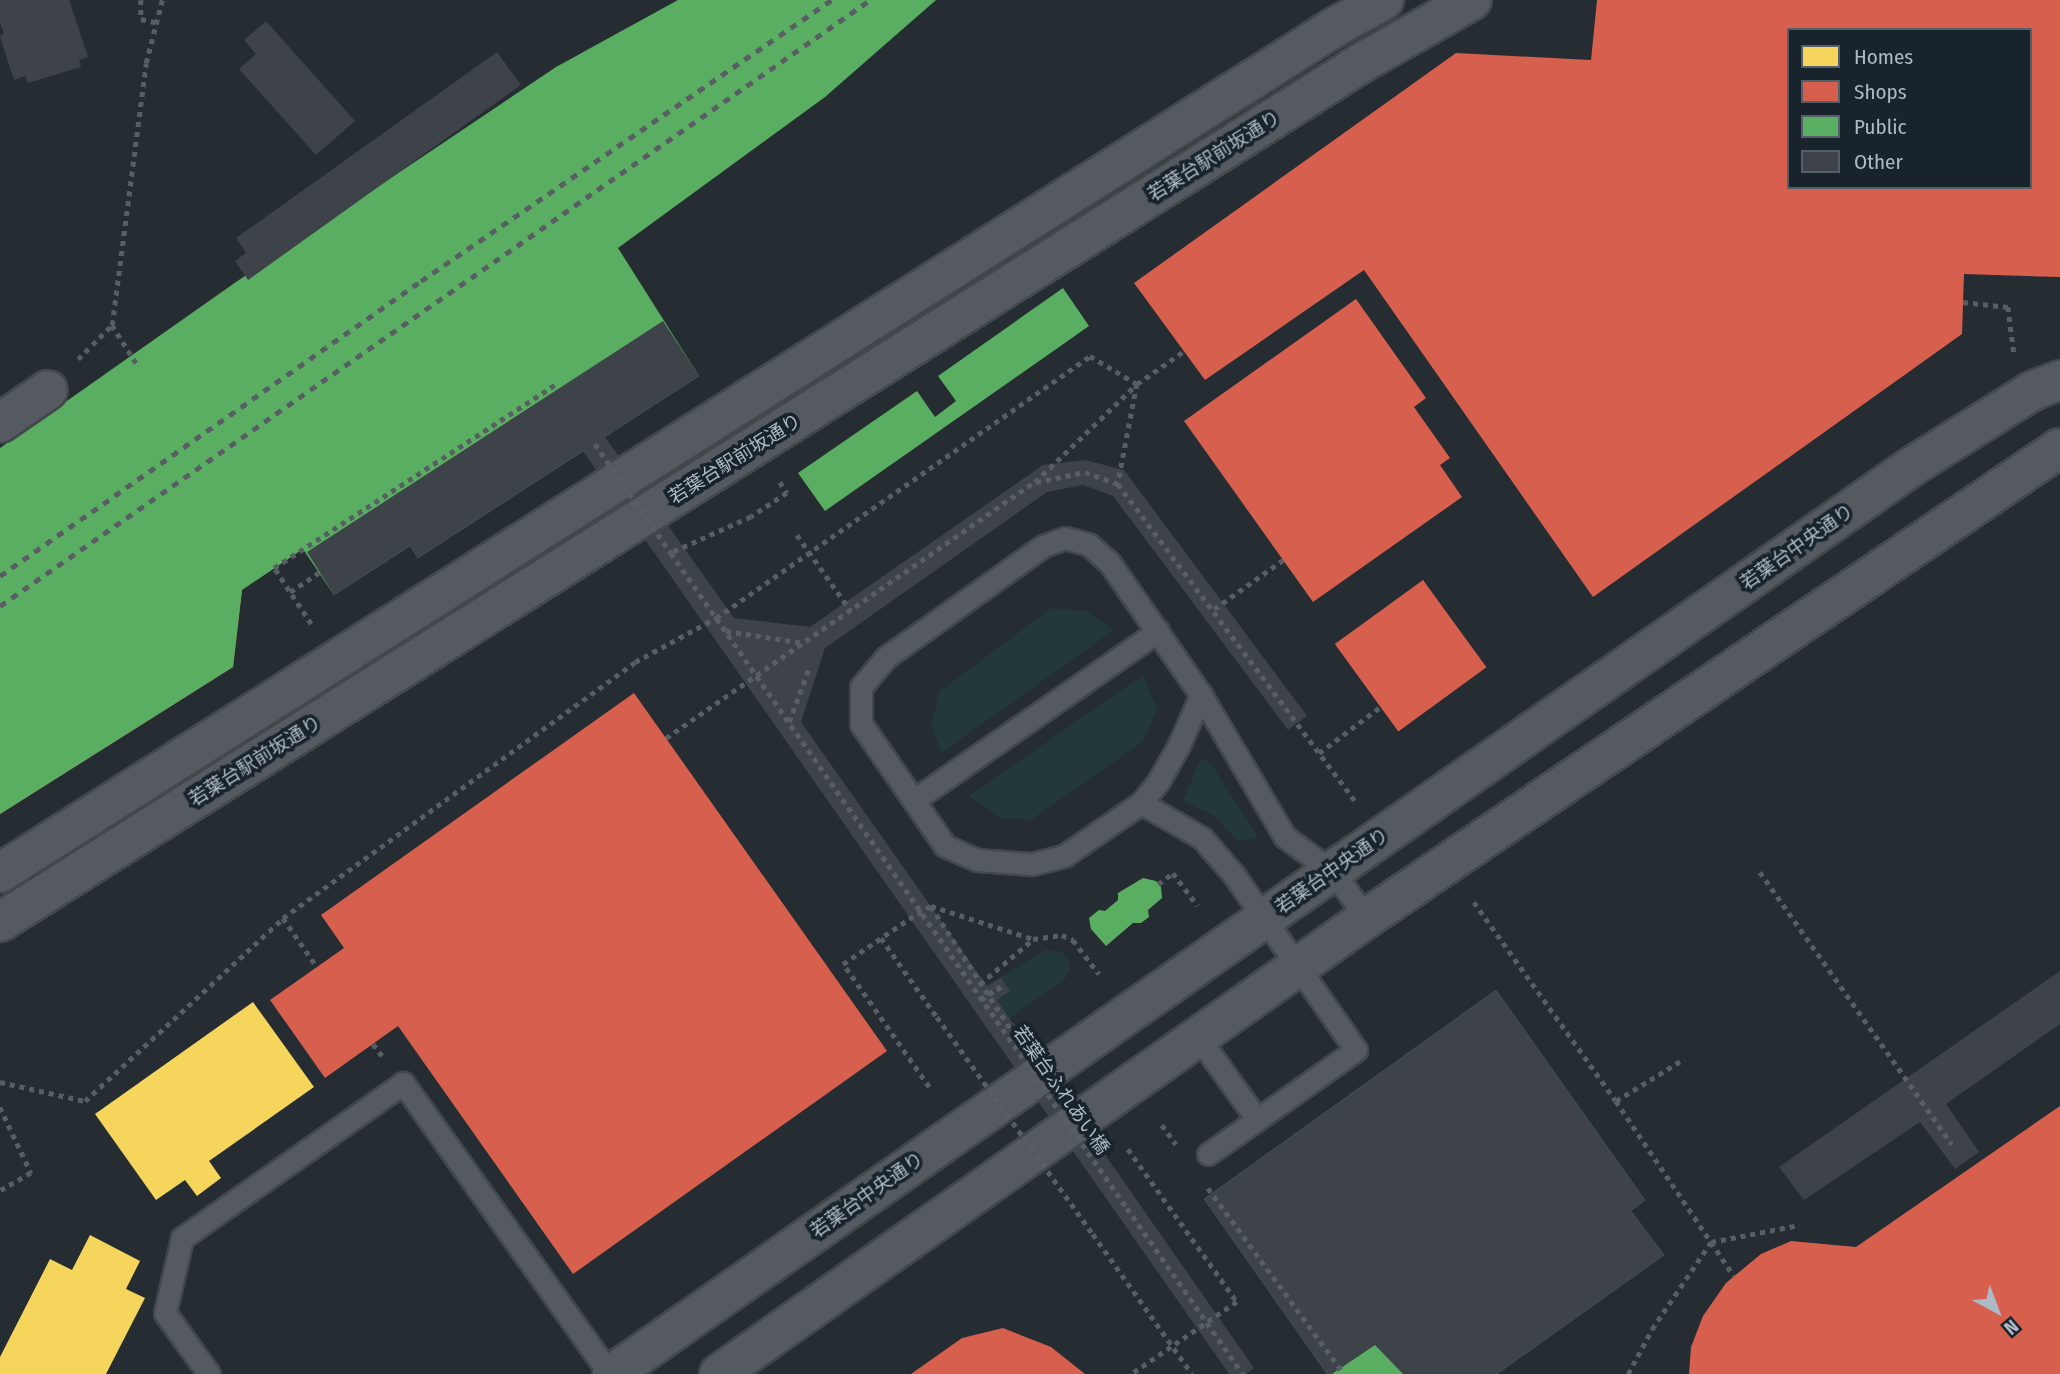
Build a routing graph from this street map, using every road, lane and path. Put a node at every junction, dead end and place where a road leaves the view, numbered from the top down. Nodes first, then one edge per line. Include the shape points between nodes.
1 (141, 0) edge
2 (162, 0) edge
3 (1384, 0) edge
4 (1472, 0) edge
5 (158, 23) junction
6 (1963, 302) dead end
7 (1184, 351) dead end
8 (2015, 354) dead end
9 (138, 366) dead end
10 (2060, 380) edge
11 (556, 384) dead end
12 (1137, 384) junction
13 (48, 390) dead end
14 (0, 423) edge
15 (595, 444) dead end
16 (2060, 448) edge
17 (1035, 482) junction
18 (1118, 484) junction
19 (751, 517) dead end
20 (797, 535) dead end
21 (809, 552) junction
22 (671, 553) junction
23 (1283, 560) dead end
24 (320, 572) dead end
25 (290, 592) junction
26 (1214, 610) junction
27 (851, 611) junction
28 (716, 618) junction
29 (312, 625) dead end
30 (725, 631) junction
31 (1158, 631) junction
32 (805, 643) junction
33 (809, 668) dead end
34 (757, 677) junction
35 (1201, 695) junction
36 (1380, 707) dead end
37 (789, 722) junction
38 (666, 738) dead end
39 (1319, 753) junction
40 (914, 800) junction
41 (1141, 803) junction
42 (1360, 808) dead end
43 (1332, 871) junction
44 (1760, 872) dead end
45 (0, 873) edge
46 (1158, 884) dead end
47 (1474, 902) dead end
48 (931, 906) junction
49 (1198, 906) dead end
50 (921, 912) junction
51 (283, 918) junction
52 (1264, 918) junction
53 (1367, 918) junction
54 (0, 922) edge
55 (881, 938) junction
56 (1033, 939) junction
57 (317, 967) dead end
58 (1298, 967) junction
59 (1099, 974) dead end
60 (980, 984) junction
61 (1004, 985) dead end
62 (997, 988) junction
63 (988, 994) junction
64 (981, 1000) junction
65 (1012, 1031) dead end
66 (1198, 1037) junction
67 (1684, 1059) dead end
68 (0, 1082) edge
69 (929, 1087) dead end
70 (1616, 1101) junction
71 (0, 1107) edge
72 (1257, 1119) junction
73 (1952, 1144) dead end
74 (1128, 1149) dead end
75 (1208, 1154) dead end
76 (1210, 1190) dead end
77 (0, 1191) edge
78 (1799, 1225) dead end
79 (1711, 1242) junction
80 (1734, 1276) dead end
81 (1207, 1322) junction
82 (1173, 1346) junction
83 (209, 1374) edge
84 (611, 1374) edge
85 (719, 1374) edge
86 (1132, 1374) edge
87 (1192, 1374) edge
88 (1243, 1374) edge
89 (1344, 1374) edge
90 (1628, 1374) edge

1 - 5 path via 141,19
2 - 5 path
3 - 45 street
4 - 54 street, 若葉台駅前坂通り via 1363,62
5 - 9 path via 146,63 112,325
6 - 8 path via 2008,307
7 - 12 path
10 - 43 street, 若葉台中央通り via 2032,391 1911,467
11 - 25 path via 274,568
12 - 17 path
12 - 18 path
12 - 21 path via 1090,356
13 - 14 street
15 - 22 path, 若葉台ふれあい橋, bridge
16 - 53 street
17 - 18 path via 1085,472
17 - 27 path
18 - 26 path
19 - 22 path
20 - 21 path
21 - 27 path
21 - 28 path
22 - 28 path, 若葉台ふれあい橋
23 - 26 path
24 - 25 path
25 - 29 path
26 - 39 path
27 - 32 path
28 - 30 path, 若葉台ふれあい橋
28 - 51 path via 635,662
30 - 32 path
30 - 34 path, 若葉台ふれあい橋
31 - 35 lane
31 - 40 lane
31 - 40 lane via 1109,562 1088,544 1065,538 1043,546 885,658 861,688 861,724
32 - 34 path
33 - 37 path
34 - 37 path, 若葉台ふれあい橋
34 - 38 path
35 - 41 lane via 1172,757
35 - 43 lane via 1285,837
36 - 39 path
37 - 50 path, 若葉台ふれあい橋
39 - 42 path
40 - 41 lane via 945,846 977,860 1031,864 1063,856
41 - 52 lane via 1202,838
43 - 52 street, 若葉台中央通り
43 - 53 lane
44 - 73 path
46 - 49 path via 1173,873
47 - 70 path
48 - 50 path
48 - 56 path
48 - 60 path
50 - 55 path
50 - 64 path, 若葉台ふれあい橋, bridge
51 - 57 path
51 - 68 path via 85,1101
52 - 58 lane
52 - 84 street, 若葉台中央通り
53 - 58 street
55 - 69 path via 843,964
55 - 82 path, bridge
56 - 59 path via 1062,935 1073,940
56 - 60 path
58 - 66 street
58 - 72 lane via 1356,1050
60 - 63 path
61 - 62 path
62 - 63 path
62 - 64 path, bridge
63 - 65 path
64 - 81 path, 若葉台ふれあい橋, bridge
66 - 72 lane
66 - 85 street
67 - 70 path
70 - 79 path
71 - 77 path via 31,1173
72 - 75 lane
74 - 81 path via 1237,1302
76 - 89 path
78 - 79 path
79 - 80 path
79 - 90 path via 1652,1329
81 - 82 path
81 - 88 path, 若葉台ふれあい橋
82 - 86 path
82 - 87 path
83 - 84 lane via 165,1313 182,1238 403,1083

